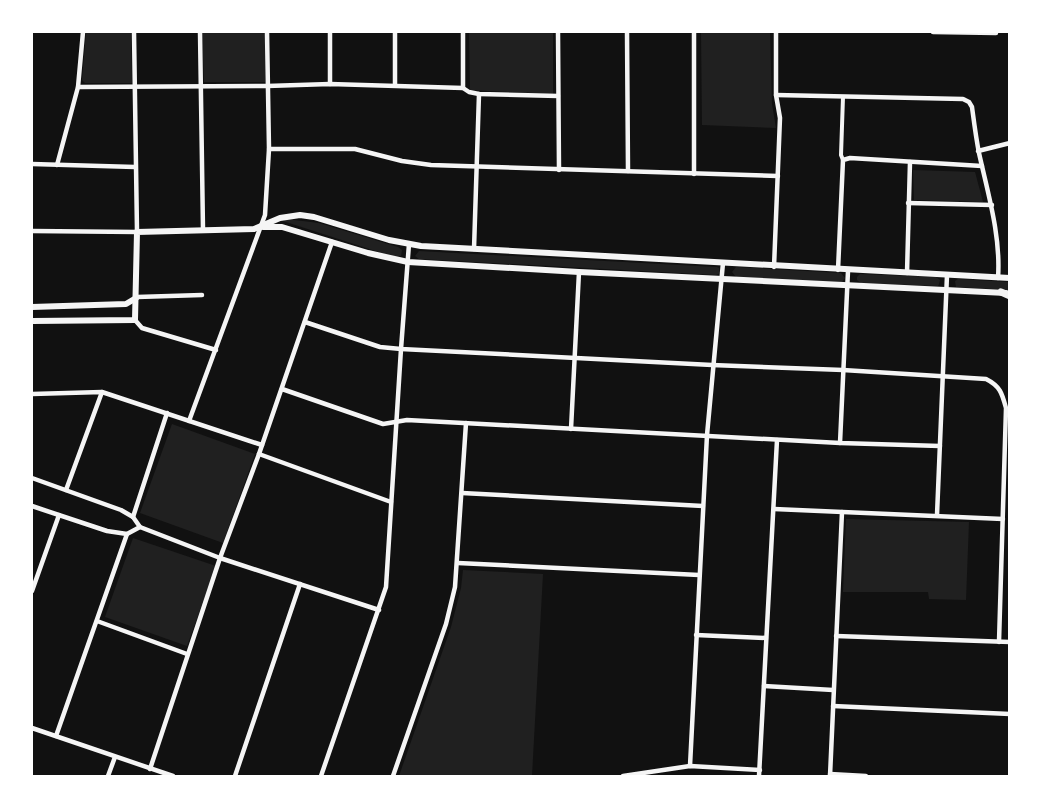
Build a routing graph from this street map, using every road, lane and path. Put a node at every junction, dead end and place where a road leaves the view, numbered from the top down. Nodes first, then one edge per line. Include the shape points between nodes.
1 (83, 32) edge
2 (134, 32) edge
3 (200, 32) edge
4 (267, 32) edge
5 (330, 32) edge
6 (395, 32) edge
7 (463, 32) edge
8 (558, 32) edge
9 (627, 32) edge
10 (694, 32) edge
11 (776, 32) edge
12 (933, 32) edge
13 (964, 32) edge
14 (996, 33) dead end
15 (330, 84) junction
16 (395, 84) junction
17 (134, 86) junction
18 (200, 86) junction
19 (267, 86) junction
20 (78, 87) junction
21 (463, 88) junction
22 (479, 94) junction
23 (776, 95) junction
24 (558, 96) junction
25 (843, 97) junction
26 (1010, 143) edge
27 (269, 149) junction
28 (978, 151) junction
29 (843, 160) junction
30 (910, 162) junction
31 (32, 164) edge
32 (57, 165) junction
33 (982, 166) junction
34 (135, 167) junction
35 (478, 167) junction
36 (559, 170) junction
37 (628, 171) junction
38 (694, 174) junction
39 (778, 176) junction
40 (908, 203) junction
41 (992, 205) junction
42 (262, 226) junction
43 (203, 230) junction
44 (32, 231) edge
45 (137, 232) junction
46 (332, 242) junction
47 (409, 244) junction
48 (474, 249) junction
49 (408, 262) junction
50 (723, 263) junction
51 (774, 267) junction
52 (838, 270) junction
53 (848, 271) junction
54 (579, 272) junction
55 (907, 273) junction
56 (947, 275) junction
57 (998, 278) junction
58 (1010, 278) edge
59 (722, 279) junction
60 (847, 285) junction
61 (947, 290) junction
62 (1001, 292) joint
63 (1010, 294) edge
64 (202, 295) dead end
65 (137, 297) junction
66 (117, 304) junction
67 (32, 307) edge
68 (116, 320) junction
69 (135, 320) junction
70 (32, 321) edge
71 (305, 322) junction
72 (400, 349) junction
73 (216, 350) junction
74 (574, 359) junction
75 (712, 365) junction
76 (843, 370) junction
77 (942, 375) junction
78 (282, 389) junction
79 (102, 392) junction
80 (32, 394) edge
81 (167, 413) junction
82 (189, 421) junction
83 (396, 422) junction
84 (466, 423) junction
85 (571, 429) junction
86 (707, 435) junction
87 (777, 440) junction
88 (840, 443) junction
89 (262, 445) junction
90 (940, 446) junction
91 (259, 454) junction
92 (32, 478) edge
93 (66, 490) junction
94 (462, 493) junction
95 (391, 502) junction
96 (32, 506) edge
97 (703, 506) junction
98 (774, 509) junction
99 (842, 512) junction
100 (59, 515) junction
101 (937, 515) junction
102 (133, 518) junction
103 (1004, 519) junction
104 (140, 527) junction
105 (127, 534) junction
106 (220, 558) junction
107 (458, 563) junction
108 (699, 575) junction
109 (300, 584) junction
110 (32, 591) edge
111 (379, 610) junction
112 (97, 621) junction
113 (696, 635) junction
114 (836, 636) junction
115 (766, 638) junction
116 (999, 642) junction
117 (1010, 642) edge
118 (187, 654) junction
119 (764, 686) junction
120 (833, 690) junction
121 (833, 706) junction
122 (1010, 714) edge
123 (32, 728) edge
124 (56, 736) junction
125 (115, 757) junction
126 (690, 766) junction
127 (150, 769) junction
128 (760, 770) junction
129 (830, 776) edge
130 (108, 777) edge
131 (173, 777) edge
132 (236, 777) edge
133 (321, 777) edge
134 (393, 777) edge
135 (623, 777) edge
136 (759, 777) edge
137 (866, 777) edge

1 - 20 street
2 - 17 street
3 - 18 street
4 - 19 street
5 - 15 street
6 - 16 street
7 - 21 street
8 - 24 street
9 - 37 street
10 - 38 street
11 - 23 street
12 - 13 street
13 - 14 street
15 - 16 street
15 - 19 street
16 - 21 street
17 - 18 street
17 - 20 street
17 - 34 street
18 - 19 street
18 - 43 street
19 - 27 street
20 - 32 street
21 - 22 street
22 - 24 street
22 - 35 street
23 - 25 street
23 - 39 street via 780,118
24 - 36 street
25 - 28 street via 963,99 972,106
25 - 29 street
26 - 28 street
27 - 35 street via 355,149 402,161
27 - 42 street
28 - 33 street
29 - 30 street
29 - 52 street
30 - 33 street
30 - 40 street
31 - 32 street
32 - 34 street
33 - 41 street
34 - 45 street
35 - 36 street
35 - 48 street
36 - 37 street
37 - 38 street
38 - 39 street
39 - 51 street
40 - 41 street
40 - 55 street
41 - 57 street
42 - 43 street
42 - 46 street via 282,227
42 - 47 street via 300,215
42 - 73 street
43 - 45 street
44 - 45 street
45 - 65 street
46 - 49 street
46 - 71 street
47 - 48 street
47 - 49 street
48 - 50 street
49 - 54 street
49 - 72 street
50 - 51 street
50 - 59 street
51 - 52 street
52 - 53 street
53 - 55 street
53 - 60 street
54 - 59 street
54 - 74 street
55 - 56 street
56 - 57 street
56 - 61 street
57 - 58 street
59 - 60 street
59 - 75 street
60 - 61 street
60 - 76 street
61 - 62 street
61 - 77 street
62 - 63 main road
64 - 65 street
65 - 66 street via 132,302
65 - 69 street
66 - 67 street
66 - 68 street
68 - 69 street
68 - 70 street
69 - 73 street via 142,328
71 - 72 street via 380,347
71 - 78 street
72 - 74 street
72 - 83 street
73 - 82 street
74 - 75 street
74 - 85 street
75 - 76 street
75 - 86 street
76 - 77 street
76 - 88 street
77 - 90 street
77 - 103 street via 986,379 1001,389 1006,408
78 - 83 street via 383,424
78 - 89 street
79 - 80 street
79 - 81 street
79 - 93 street
81 - 82 street
81 - 102 street
82 - 89 street
83 - 84 street
83 - 95 street
84 - 85 street
84 - 94 street
85 - 86 street
86 - 87 street
86 - 97 street
87 - 88 street
87 - 98 street
88 - 90 street
89 - 91 street
90 - 101 street
91 - 95 street
91 - 106 street
92 - 93 street
93 - 102 street via 122,510
94 - 97 street
94 - 107 street
95 - 111 street via 386,587
96 - 100 street
97 - 108 street
98 - 99 street
98 - 115 street
99 - 101 street
99 - 114 street
100 - 105 street
100 - 110 street
101 - 103 street
102 - 104 street
103 - 116 street
104 - 105 street
104 - 106 street
105 - 112 street
106 - 109 street
106 - 118 street
107 - 108 street
107 - 134 street via 449,613
108 - 113 street
109 - 111 street
109 - 132 street
111 - 133 street
112 - 118 street
112 - 124 street
113 - 115 street
113 - 126 street
114 - 116 street
114 - 120 street
115 - 119 street
116 - 117 street
118 - 127 street
119 - 120 street
119 - 128 street
120 - 121 street
121 - 122 street
121 - 129 street
123 - 124 street
124 - 125 street
125 - 127 street
125 - 130 street
126 - 128 street
126 - 135 street
127 - 131 street
128 - 136 street
129 - 137 street

